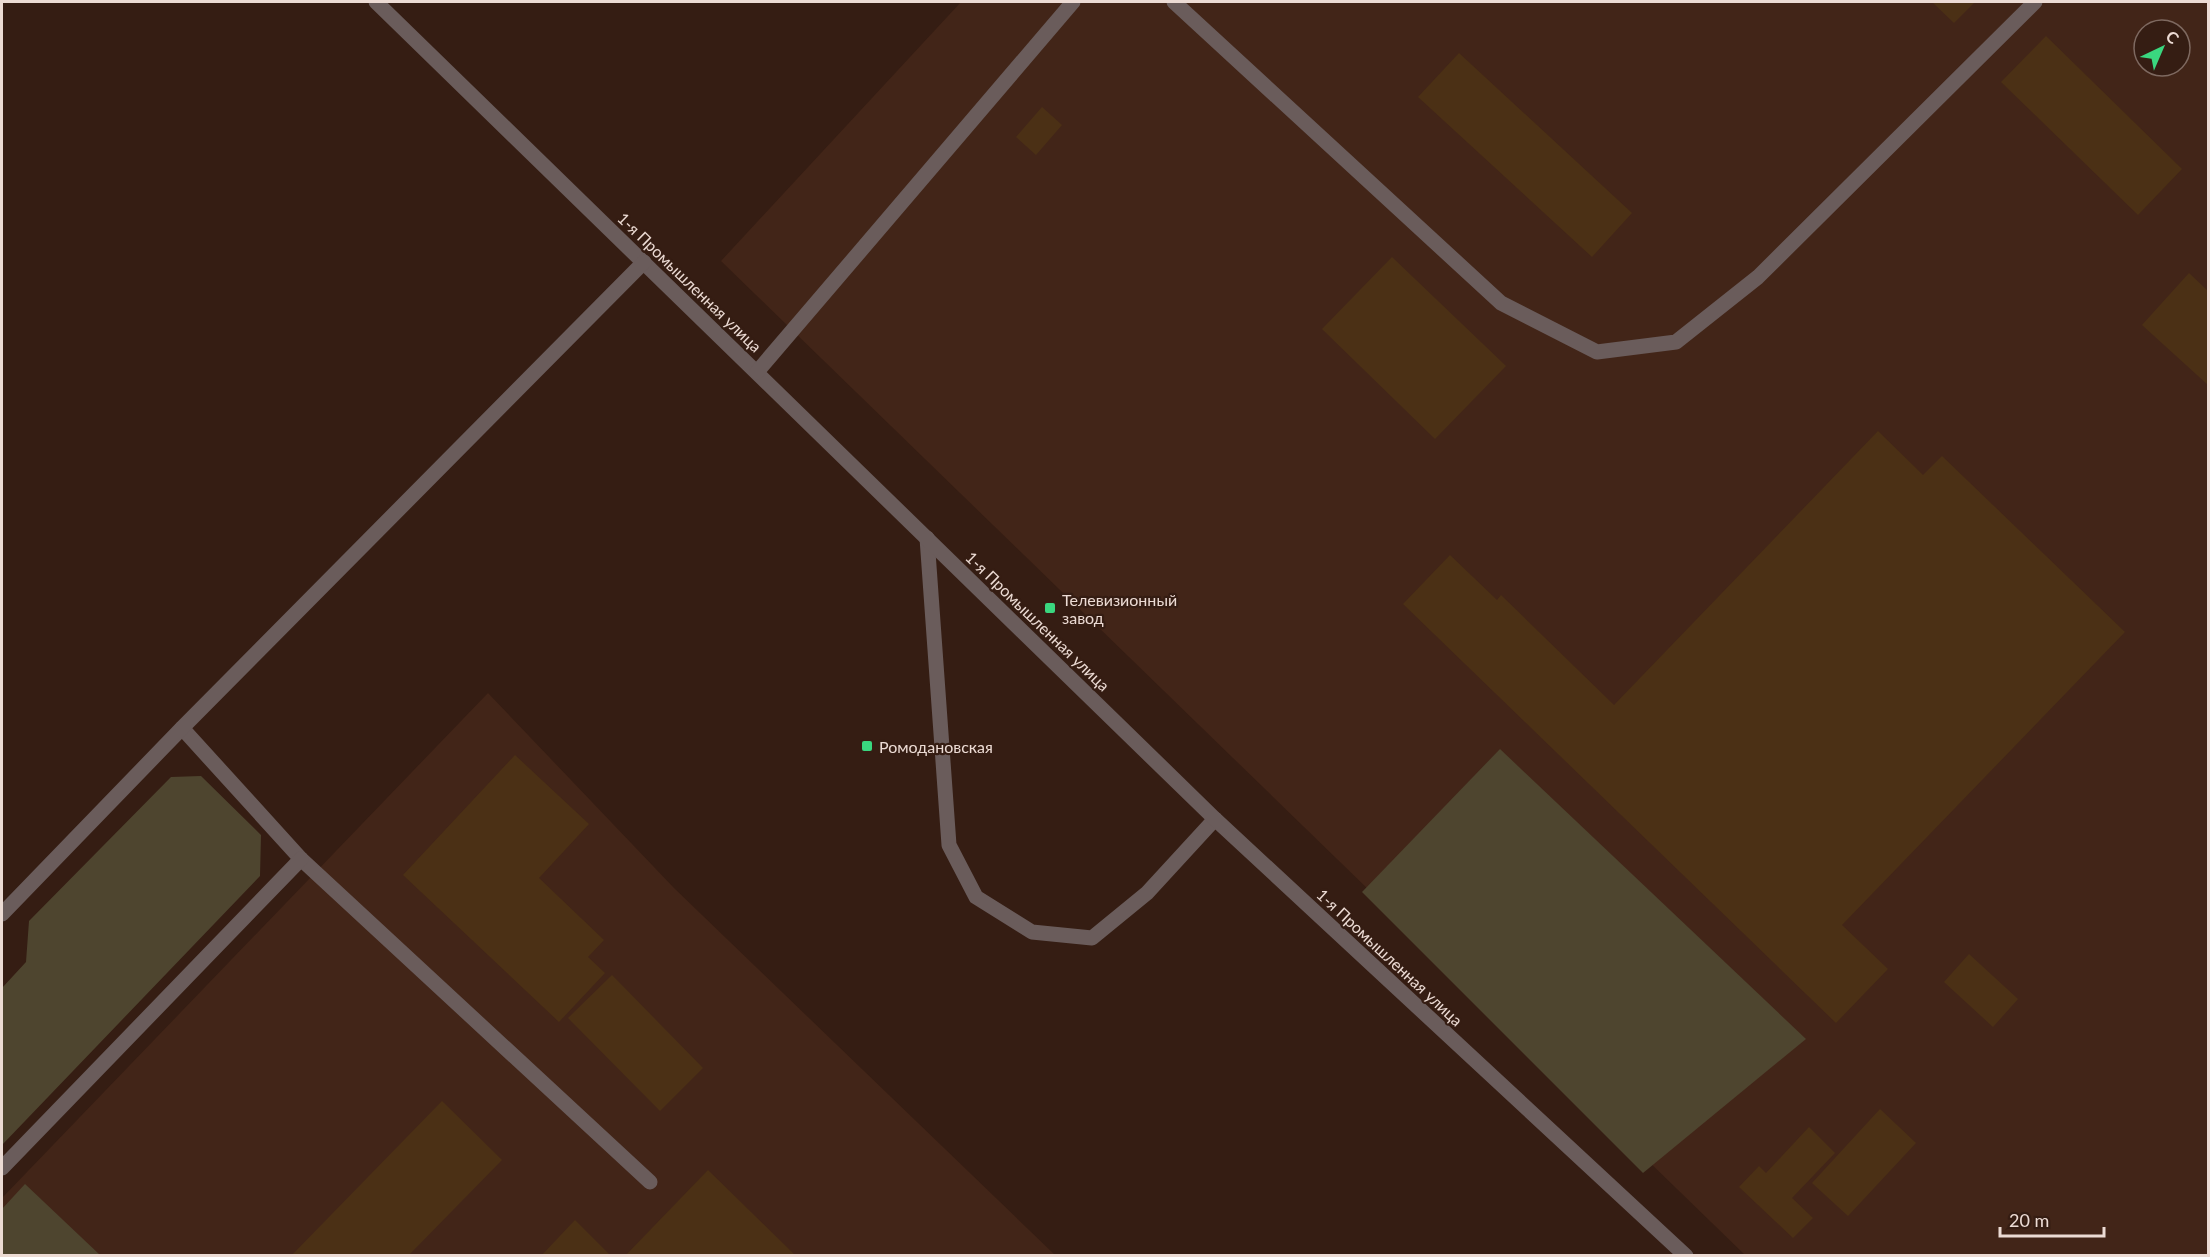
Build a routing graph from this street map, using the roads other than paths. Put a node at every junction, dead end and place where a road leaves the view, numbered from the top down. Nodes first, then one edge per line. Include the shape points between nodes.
1 (376, 2) edge
2 (1073, 2) edge
3 (1174, 2) edge
4 (2035, 2) edge
5 (644, 262) junction
6 (757, 372) junction
7 (927, 538) junction
8 (182, 728) junction
9 (1215, 819) junction
10 (301, 859) junction
11 (2, 914) edge
12 (2, 1168) edge
13 (650, 1182) dead end
14 (1686, 1256) edge

1 - 5 street, 1-я Промышленная улица
2 - 6 street
3 - 4 street via 1501,303 1597,352 1676,342 1758,277
5 - 6 street, 1-я Промышленная улица
5 - 8 street
6 - 7 street, 1-я Промышленная улица
7 - 9 street, 1-я Промышленная улица
7 - 9 street via 949,845 976,897 1032,932 1092,938 1147,893
8 - 10 street
8 - 11 street
9 - 14 street, 1-я Промышленная улица
10 - 12 street
10 - 13 street

